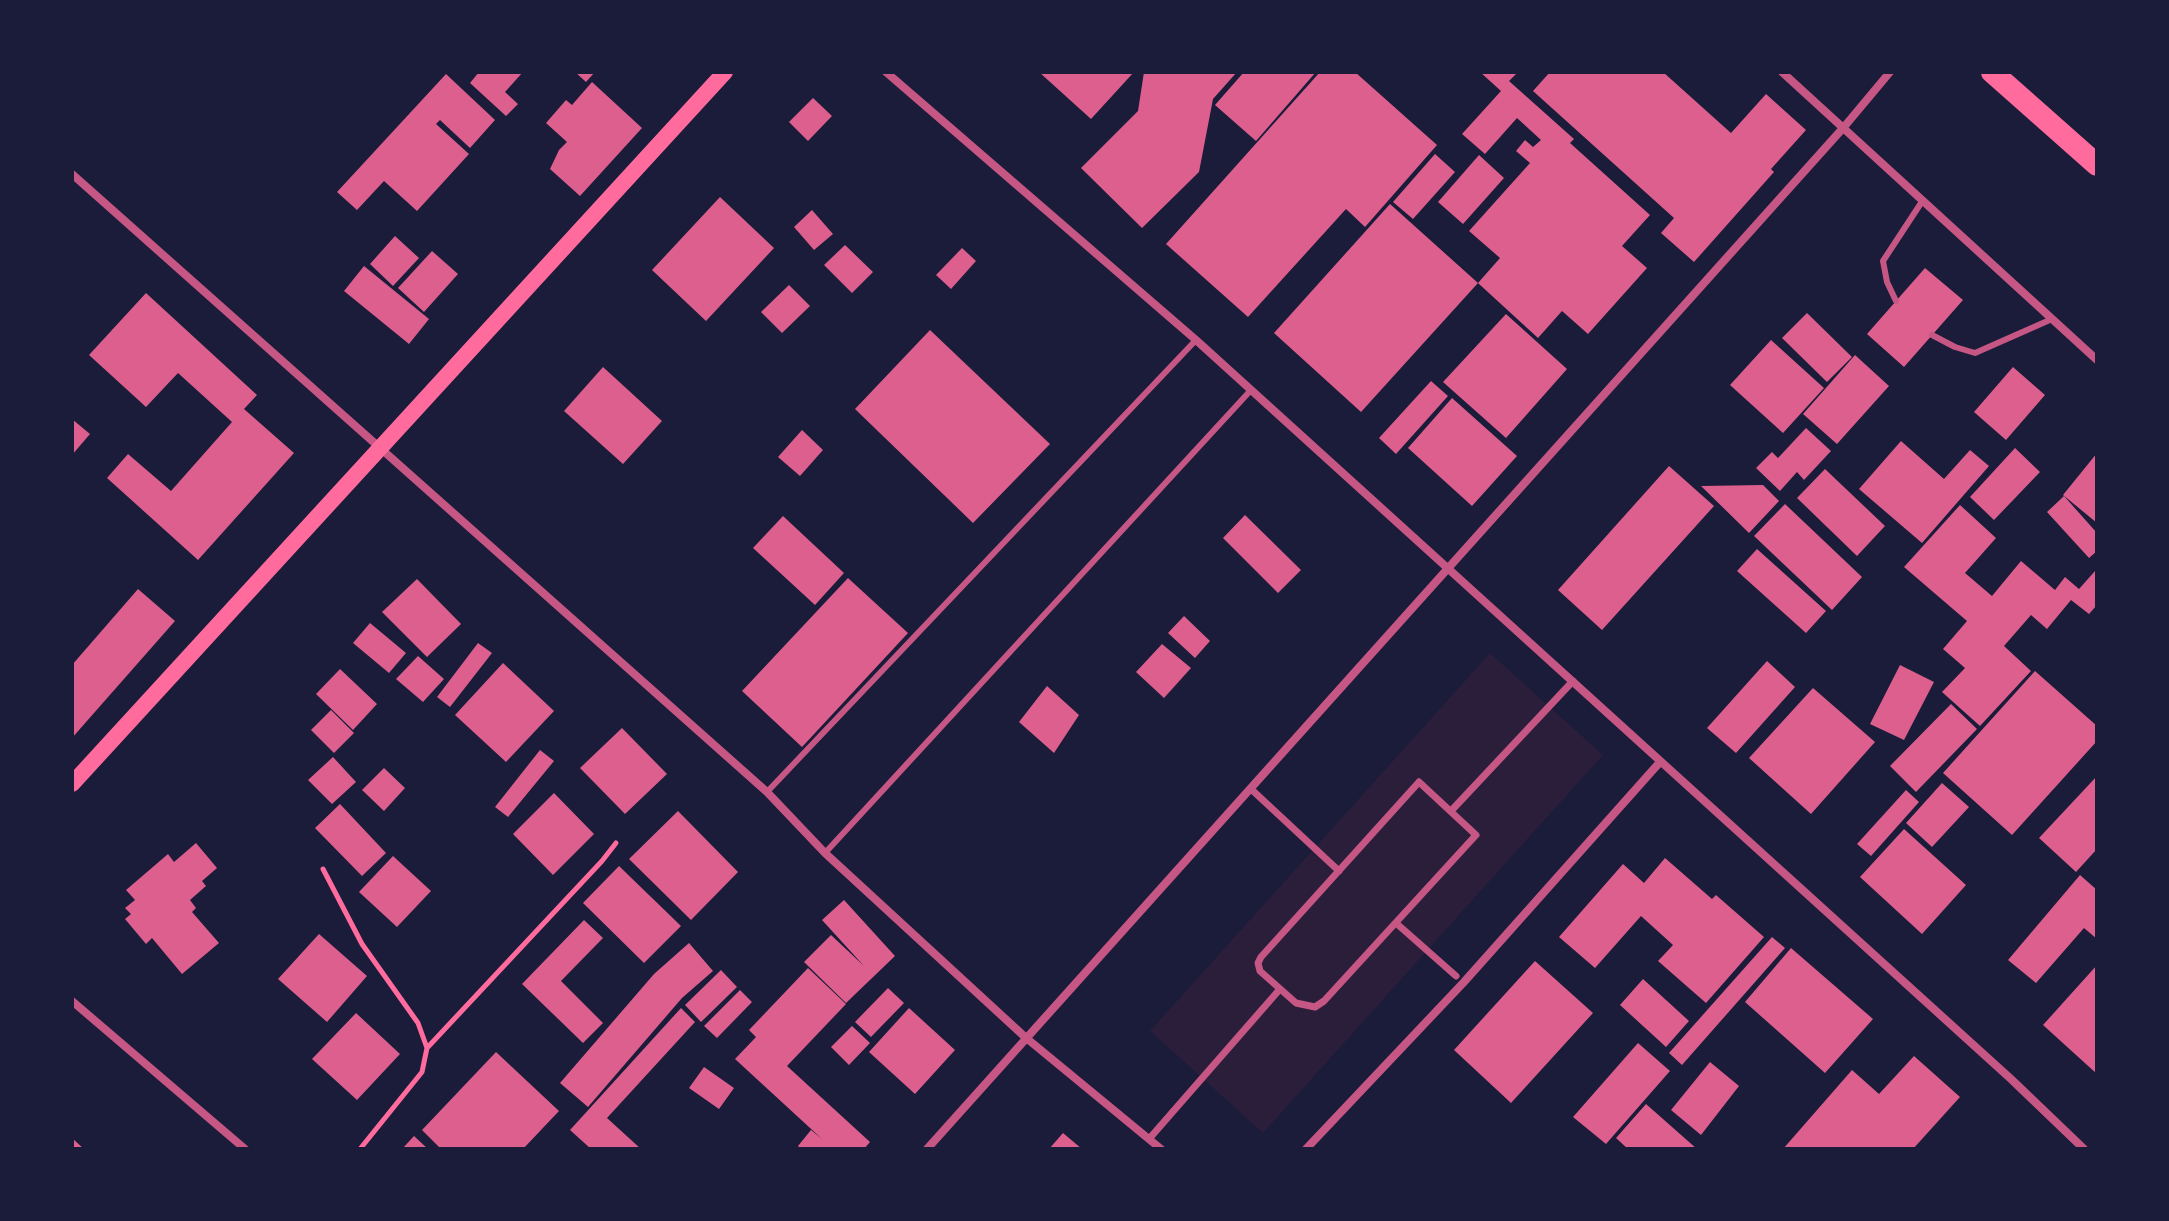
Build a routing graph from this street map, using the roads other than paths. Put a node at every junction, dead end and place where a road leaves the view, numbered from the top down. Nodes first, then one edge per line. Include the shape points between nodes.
1 (725, 72) edge
2 (886, 72) edge
3 (1782, 72) edge
4 (1890, 72) edge
5 (2002, 75) edge
6 (1844, 127) junction
7 (2097, 165) edge
8 (72, 174) edge
9 (1923, 200) junction
10 (1896, 301) dead end
11 (2052, 319) junction
12 (1932, 335) dead end
13 (1196, 340) junction
14 (2097, 360) edge
15 (1251, 390) junction
16 (382, 447) junction
17 (1448, 568) junction
18 (1573, 681) junction
19 (1660, 762) junction
20 (72, 784) edge
21 (1251, 789) junction
22 (767, 792) junction
23 (1451, 811) junction
24 (825, 853) junction
25 (1339, 871) junction
26 (1396, 923) junction
27 (1460, 979) junction
28 (1280, 989) junction
29 (72, 1001) edge
30 (1025, 1037) junction
31 (1149, 1139) junction
32 (245, 1149) edge
33 (927, 1149) edge
34 (1161, 1149) edge
35 (1306, 1149) edge
36 (2084, 1149) edge

1 - 16 main road
2 - 13 street
3 - 6 street
4 - 6 street
5 - 7 highway
6 - 9 street
6 - 17 street
8 - 16 street
9 - 10 lane via 1883,261
9 - 11 street
11 - 12 lane via 1975,353
11 - 14 street
13 - 15 street
13 - 22 lane
15 - 17 street
15 - 24 lane
16 - 20 main road
16 - 22 street
17 - 18 street
17 - 21 street
18 - 19 street
18 - 23 street
19 - 27 street
19 - 36 street
21 - 25 street
21 - 30 street
22 - 24 street
23 - 25 street via 1419,782
23 - 26 street via 1476,835
24 - 30 street
25 - 28 street via 1258,963
26 - 27 street
26 - 28 street via 1315,1007 1296,1003
27 - 35 street
28 - 31 street
29 - 32 street
30 - 31 street
30 - 33 street
31 - 34 street

